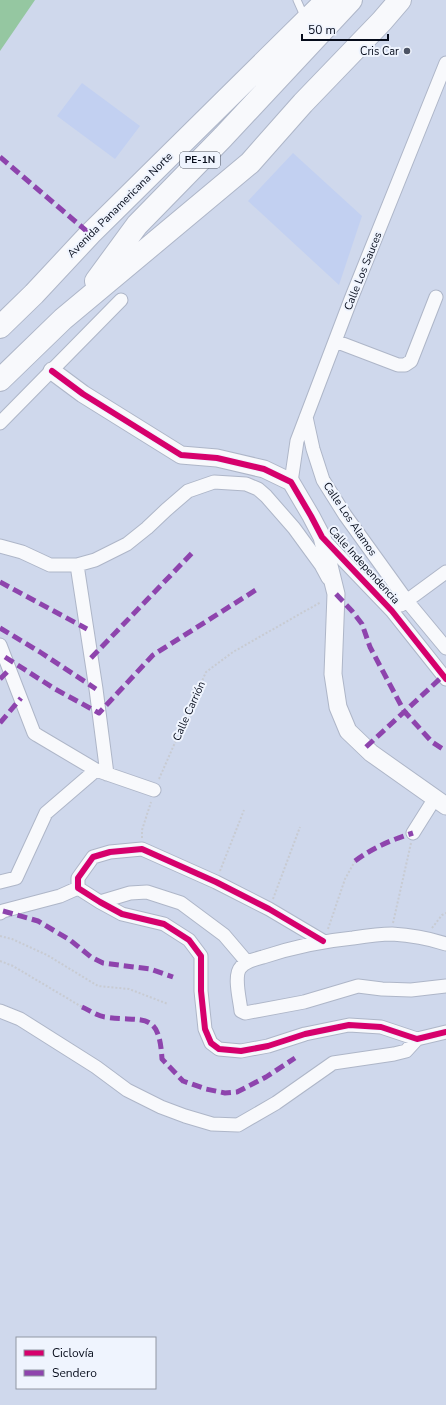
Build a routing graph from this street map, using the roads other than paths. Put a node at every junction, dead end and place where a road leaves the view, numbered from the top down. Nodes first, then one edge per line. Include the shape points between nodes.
1 (297, 0) edge
2 (327, 0) edge
3 (350, 0) edge
4 (400, 0) edge
5 (306, 21) junction
6 (446, 63) edge
7 (436, 297) dead end
8 (121, 300) dead end
9 (80, 304) junction
10 (0, 327) edge
11 (335, 341) junction
12 (52, 371) junction
13 (0, 380) edge
14 (306, 417) junction
15 (0, 423) edge
16 (290, 482) junction
17 (322, 537) junction
18 (0, 546) edge
19 (77, 565) junction
20 (446, 572) edge
21 (336, 594) junction
22 (407, 601) junction
23 (392, 611) junction
24 (0, 645) edge
25 (446, 648) edge
26 (446, 679) edge
27 (102, 772) junction
28 (154, 790) road end
29 (440, 802) edge
30 (414, 833) road end
31 (0, 882) edge
32 (78, 888) junction
33 (100, 902) junction
34 (0, 913) edge
35 (323, 941) junction
36 (446, 944) edge
37 (247, 962) junction
38 (446, 986) edge
39 (0, 1011) edge
40 (446, 1032) edge
41 (417, 1040) junction

1 - 5 lane
2 - 5 highway, Avenida Panamericana Norte / PE-1N
3 - 9 highway, PE-1N via 223,137 137,224
4 - 9 highway, PE-1N via 303,103 250,164
5 - 10 highway, Avenida Panamericana Norte / PE-1N via 90,234
6 - 11 street, Calle Los Sauces
7 - 11 street via 411,361 406,365 398,365
8 - 12 street
9 - 13 highway, PE-1N
11 - 14 street, Calle Los Sauces
12 - 15 street
12 - 16 street via 181,455 217,458 264,469
14 - 16 street, Calle Los Sauces via 297,440
14 - 22 street, Calle Los Alamos via 323,480
16 - 17 street, Calle Independencia
17 - 21 street
17 - 23 street, Calle Independencia
18 - 19 street via 22,552 50,565
19 - 21 street via 95,560 127,544 188,491 214,482 246,484 266,496 294,528 321,565
19 - 27 street via 96,689
20 - 22 street
21 - 29 street via 333,674 338,707 348,731 372,753
22 - 23 street
22 - 25 street, Calle Los Alamos
23 - 26 street, Calle Independencia
24 - 27 street via 34,733
27 - 28 street
27 - 31 street via 46,813 16,878
29 - 30 street
32 - 33 street
32 - 34 street via 60,896 3,910
32 - 35 street via 78,878 93,857 110,852 142,849 216,882
33 - 37 street via 130,893 148,892 182,903 224,935
33 - 41 street via 122,914 164,924 189,940 201,956 205,1030 211,1043 219,1049 241,1051 261,1048 305,1034 349,1025 381,1026
35 - 36 street via 391,934
35 - 37 street
37 - 38 street via 240,967 237,975 241,1011 244,1013 304,1002 358,986 411,990
39 - 41 street via 20,1019 96,1067 127,1090 161,1107 212,1124 238,1125 276,1103 333,1063 406,1051
40 - 41 street

